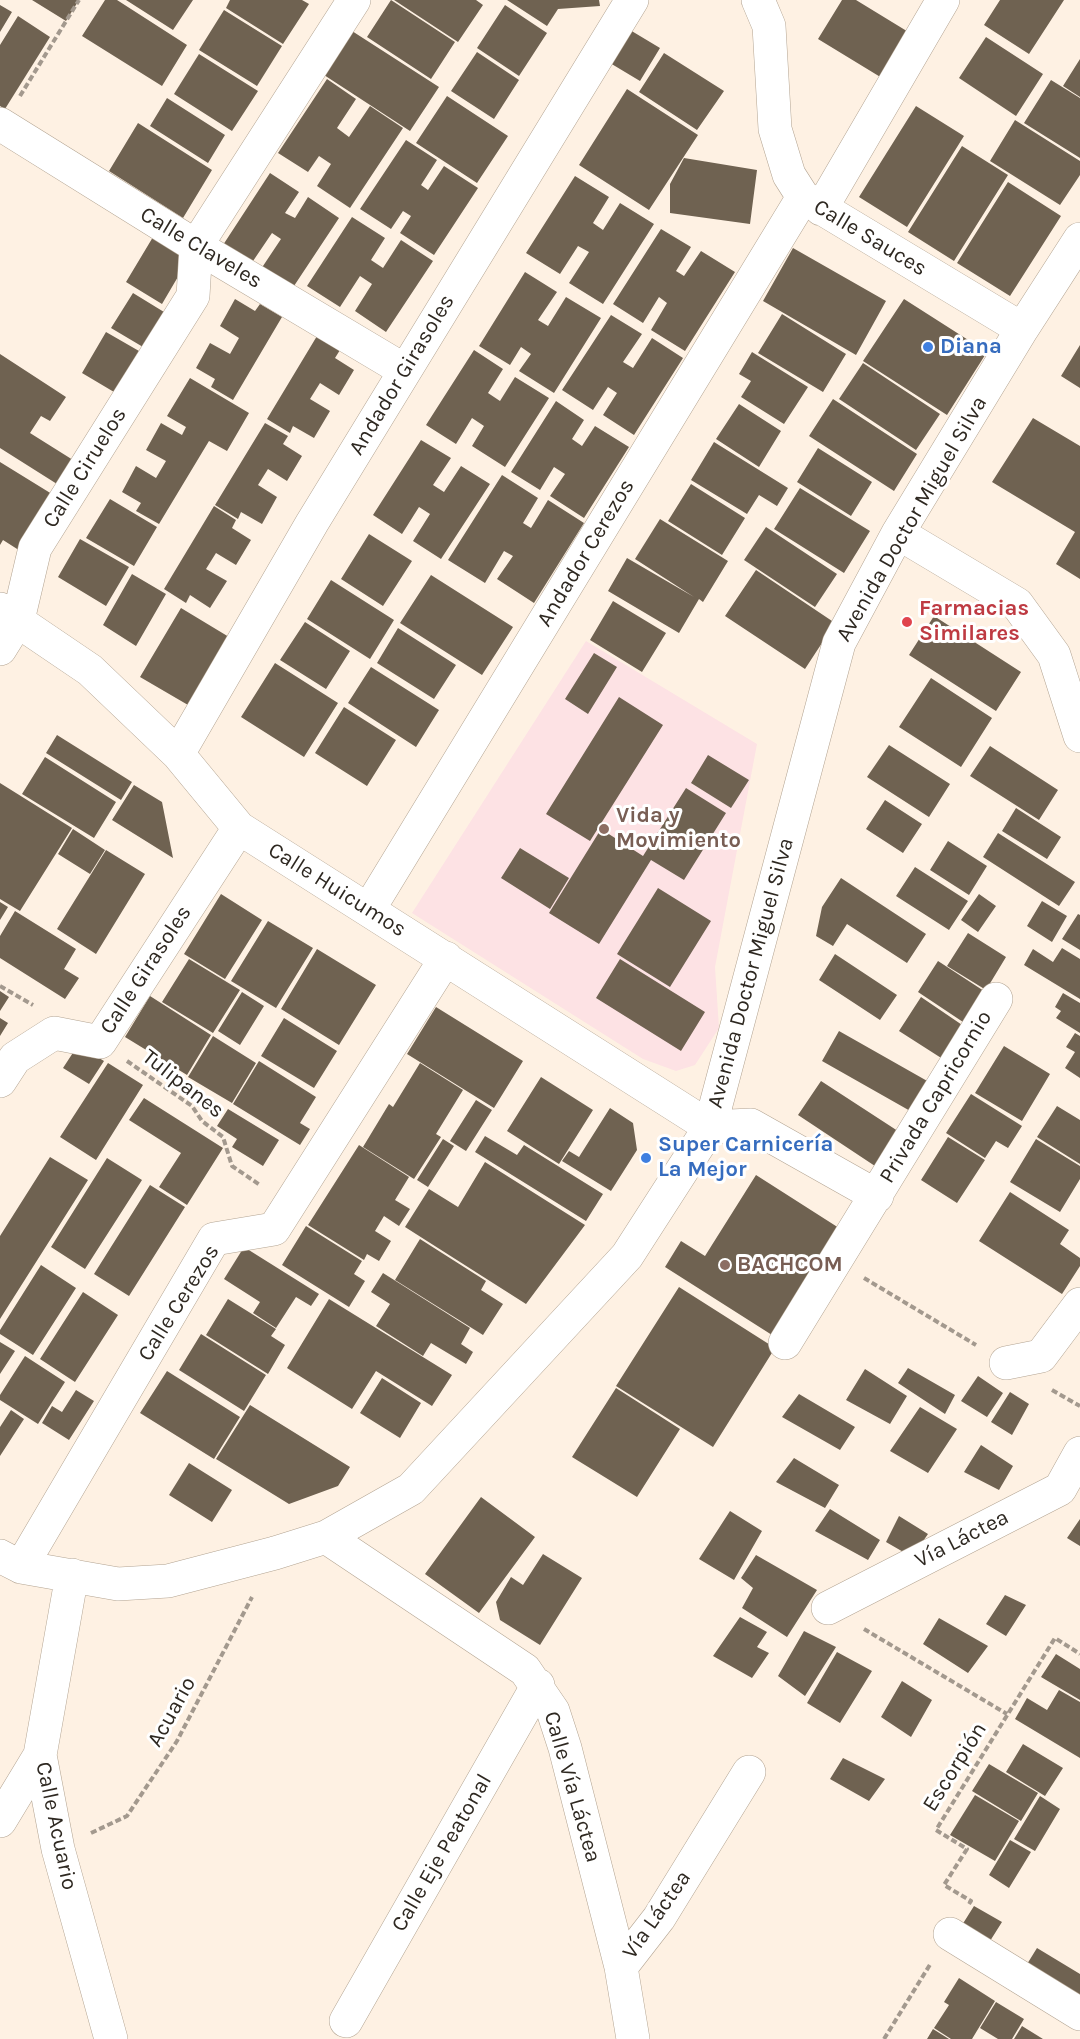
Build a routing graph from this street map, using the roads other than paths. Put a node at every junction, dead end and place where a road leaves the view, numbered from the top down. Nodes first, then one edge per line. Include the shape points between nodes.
1 (354, 0) edge
2 (632, 0) edge
3 (758, 0) edge
4 (944, 0) edge
5 (1, 126) edge
6 (812, 203) junction
7 (1080, 239) edge
8 (196, 246) junction
9 (1022, 329) junction
10 (404, 370) junction
11 (898, 533) junction
12 (9, 615) edge
13 (0, 649) edge
14 (1080, 736) edge
15 (178, 754) junction
16 (239, 828) junction
17 (369, 909) junction
18 (446, 958) junction
19 (996, 999) dead end
20 (0, 1081) edge
21 (710, 1127) junction
22 (877, 1196) junction
23 (1080, 1304) edge
24 (785, 1343) dead end
25 (1006, 1363) road end
26 (1080, 1454) edge
27 (326, 1537) junction
28 (10, 1562) edge
29 (72, 1575) junction
30 (828, 1608) road end
31 (538, 1685) junction
32 (40, 1755) junction
33 (749, 1772) dead end
34 (0, 1821) edge
35 (950, 1935) road end
36 (621, 1967) junction
37 (1080, 2014) edge
38 (346, 2021) dead end
39 (111, 2039) edge
40 (633, 2039) edge

1 - 8 street
2 - 10 street, Andador Girasoles
3 - 6 street, Calle Sauces via 769,26 775,129 789,175
4 - 6 street, Andador Cerezos
5 - 8 street, Calle Claveles
6 - 9 street, Calle Sauces
6 - 17 street, Andador Cerezos
7 - 9 street, Avenida Doctor Miguel Silva
8 - 10 street, Calle Claveles
8 - 12 street, Calle Ciruelos via 193,296 35,548
9 - 11 street, Avenida Doctor Miguel Silva
10 - 15 street, Andador Girasoles
11 - 14 street via 1017,604 1054,654
11 - 21 street, Avenida Doctor Miguel Silva via 839,643
12 - 13 street, Calle Ciruelos
12 - 15 street, Calle Huicumos via 90,670
15 - 16 street, Calle Huicumos
16 - 17 street, Calle Huicumos
16 - 20 street, Calle Girasoles via 100,1042 54,1033 15,1058
17 - 18 street, Calle Huicumos
18 - 21 street, Calle Huicumos
18 - 28 street, Calle Cerezos via 274,1228 214,1239
19 - 22 street, Privada Capricornio
21 - 22 street via 752,1125
21 - 27 street, Avenida Doctor Miguel Silva via 627,1257 411,1489
22 - 24 street, Privada Capricornio
23 - 25 street via 1041,1356
26 - 30 street, Vía Láctea via 1060,1489
27 - 29 street, Avenida Doctor Miguel Silva via 168,1581 118,1584
27 - 31 street, Calle Vía Láctea via 525,1670
28 - 29 street, Avenida Doctor Miguel Silva
29 - 32 street, Calle Acuario
31 - 36 street, Calle Vía Láctea via 553,1711 566,1748
31 - 38 street, Calle Eje Peatonal
32 - 34 street
32 - 39 street, Calle Acuario via 58,1849
33 - 36 street, Vía Láctea via 659,1918
35 - 37 street
36 - 40 street, Calle Vía Láctea

